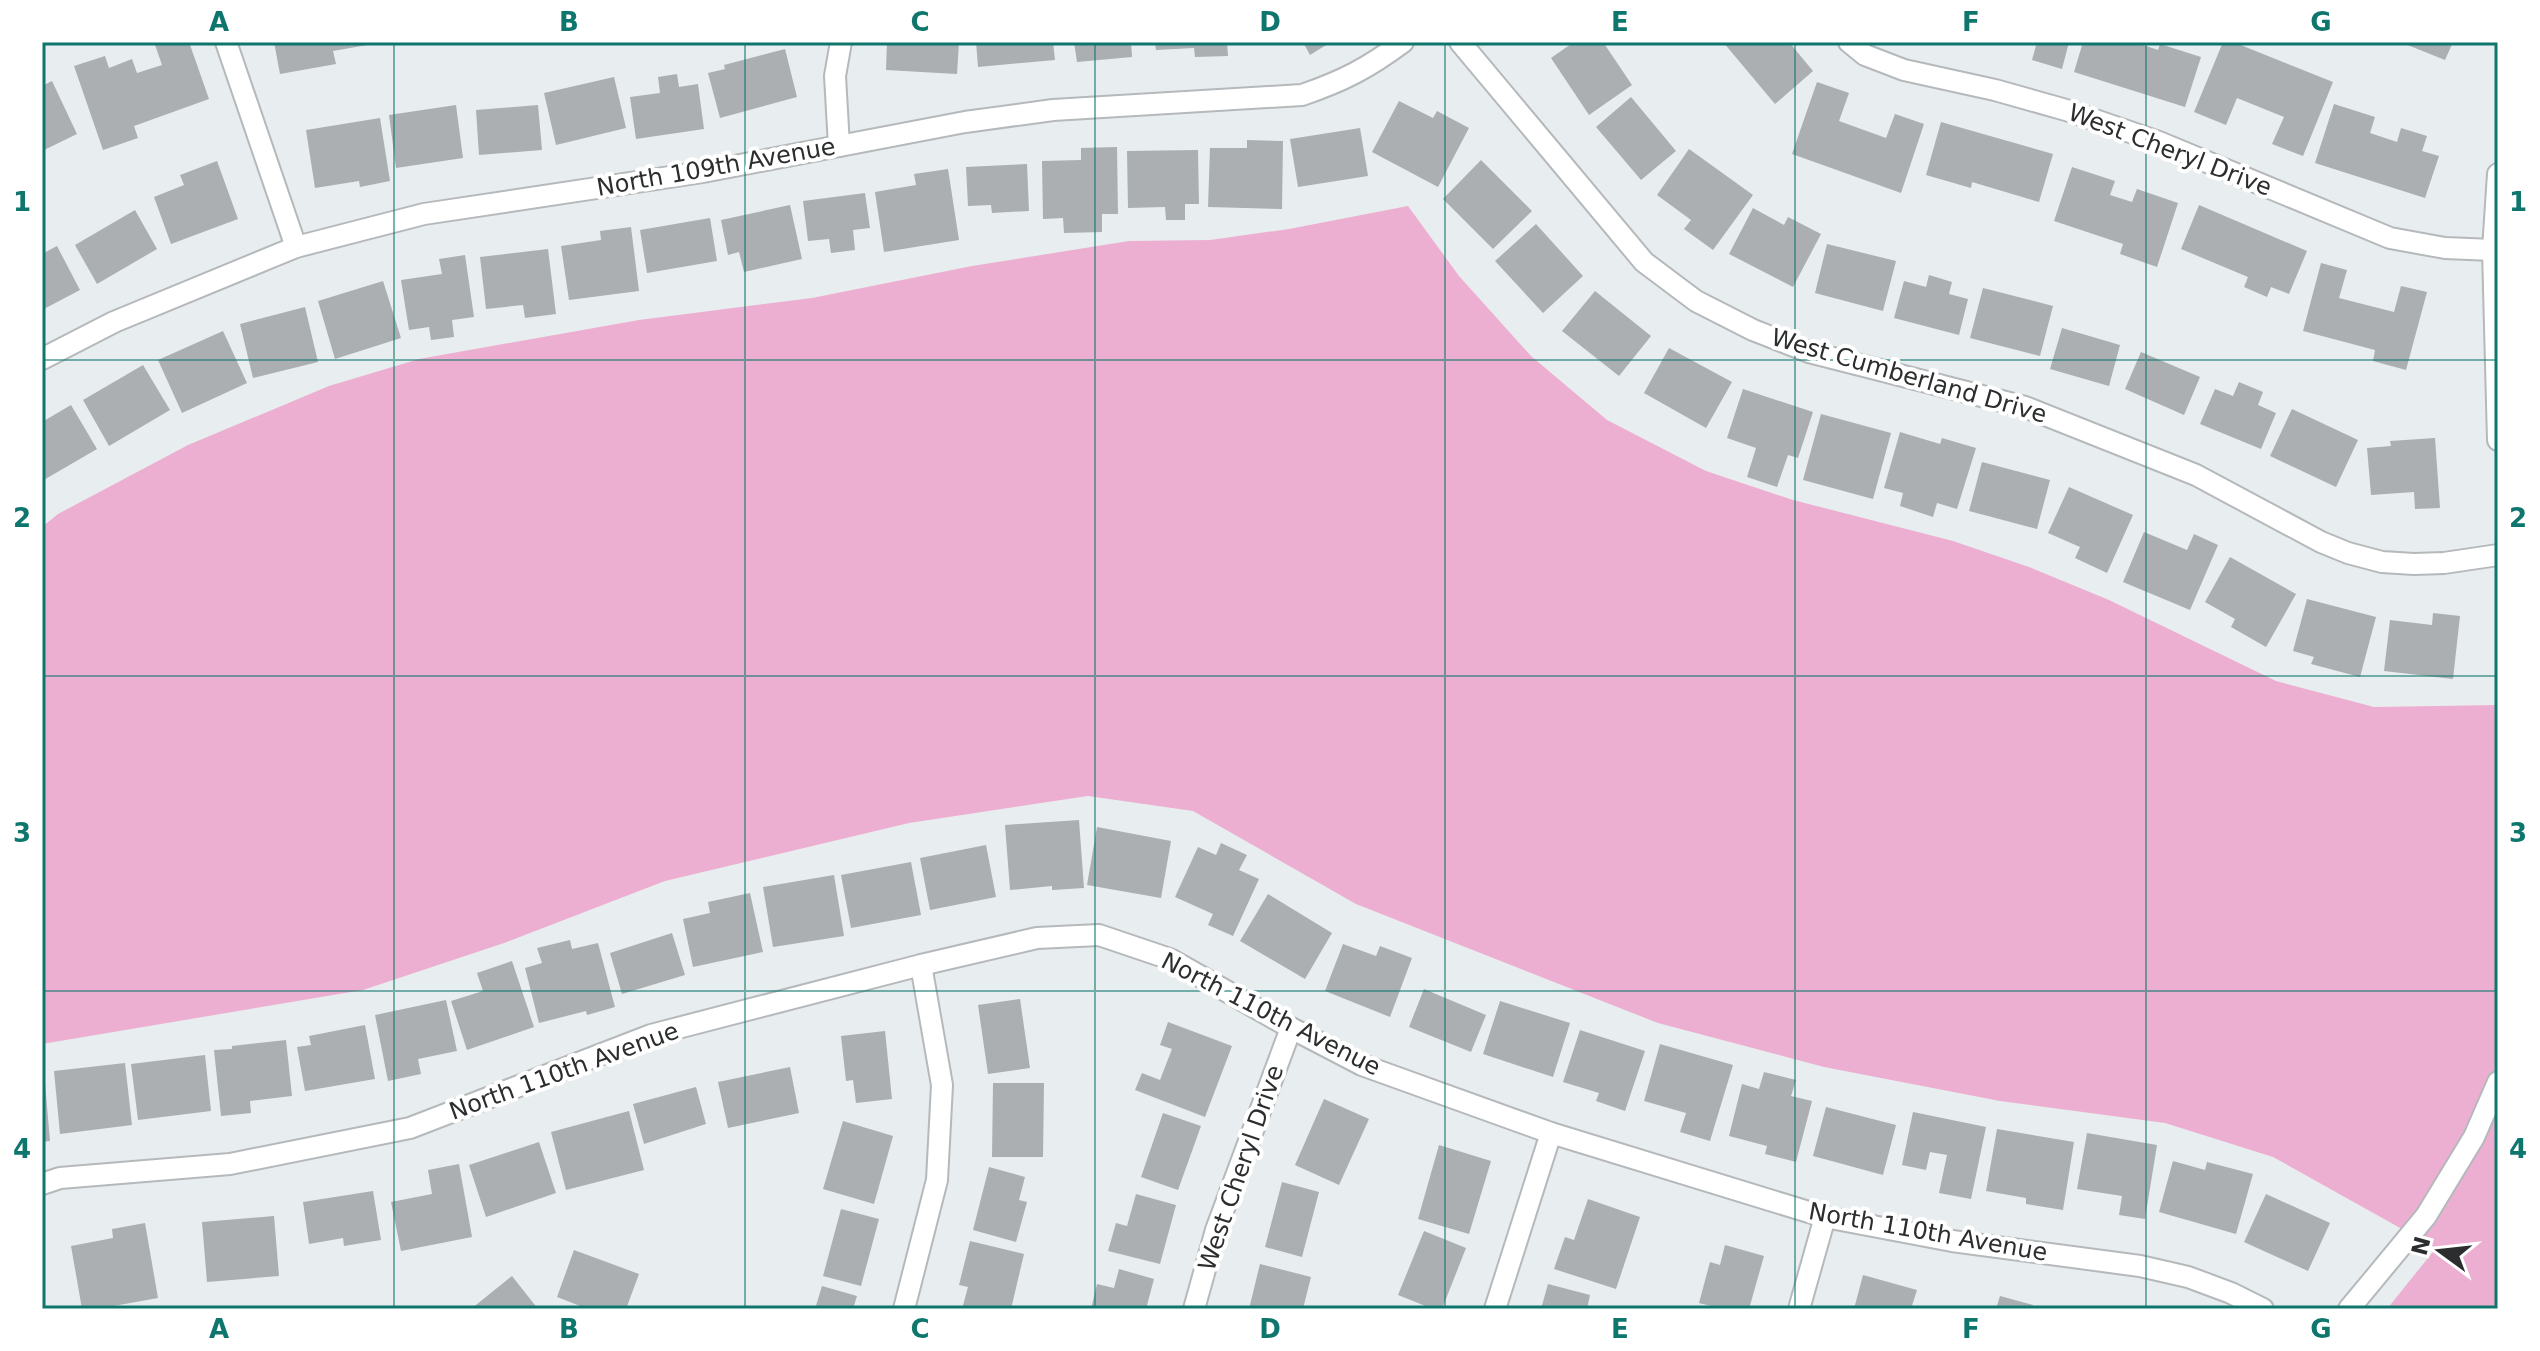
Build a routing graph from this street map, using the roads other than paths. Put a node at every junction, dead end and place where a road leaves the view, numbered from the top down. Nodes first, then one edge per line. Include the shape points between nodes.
1 (226, 42) edge
2 (841, 42) edge
3 (1403, 42) edge
4 (1460, 42) edge
5 (1849, 42) edge
6 (839, 146) junction
7 (2498, 174) edge
8 (296, 247) junction
9 (2493, 250) junction
10 (42, 359) edge
11 (2498, 440) edge
12 (2498, 555) edge
13 (921, 965) junction
14 (1291, 1028) junction
15 (2498, 1082) edge
16 (1551, 1133) junction
17 (42, 1184) edge
18 (1825, 1217) junction
19 (904, 1309) edge
20 (1194, 1309) edge
21 (1495, 1309) edge
22 (1799, 1309) edge
23 (2263, 1309) edge
24 (2349, 1309) edge

1 - 8 street
2 - 6 street via 835,76
3 - 6 street, North 109th Avenue via 1340,82 1302,95 1053,110
4 - 12 street, West Cumberland Drive via 1644,262 1696,301 1753,330 1809,352 2025,407 2196,475 2348,553 2414,564
5 - 9 street, West Cheryl Drive via 1865,55 1904,70 2066,110 2159,142 2390,238
6 - 8 street, North 109th Avenue via 424,214
7 - 9 street
8 - 10 street, North 109th Avenue via 114,322
9 - 11 street
13 - 14 street, North 110th Avenue via 1037,938 1099,935 1170,959
13 - 17 street, North 110th Avenue via 651,1035 410,1128 230,1164 60,1178
13 - 19 street via 942,1085 937,1180
14 - 16 street, North 110th Avenue via 1362,1065
14 - 20 street, West Cheryl Drive via 1216,1230
15 - 24 street via 2474,1137 2426,1216
16 - 18 street, North 110th Avenue
16 - 21 street
18 - 22 street
18 - 23 street, North 110th Avenue via 1952,1241 2140,1266 2188,1277

